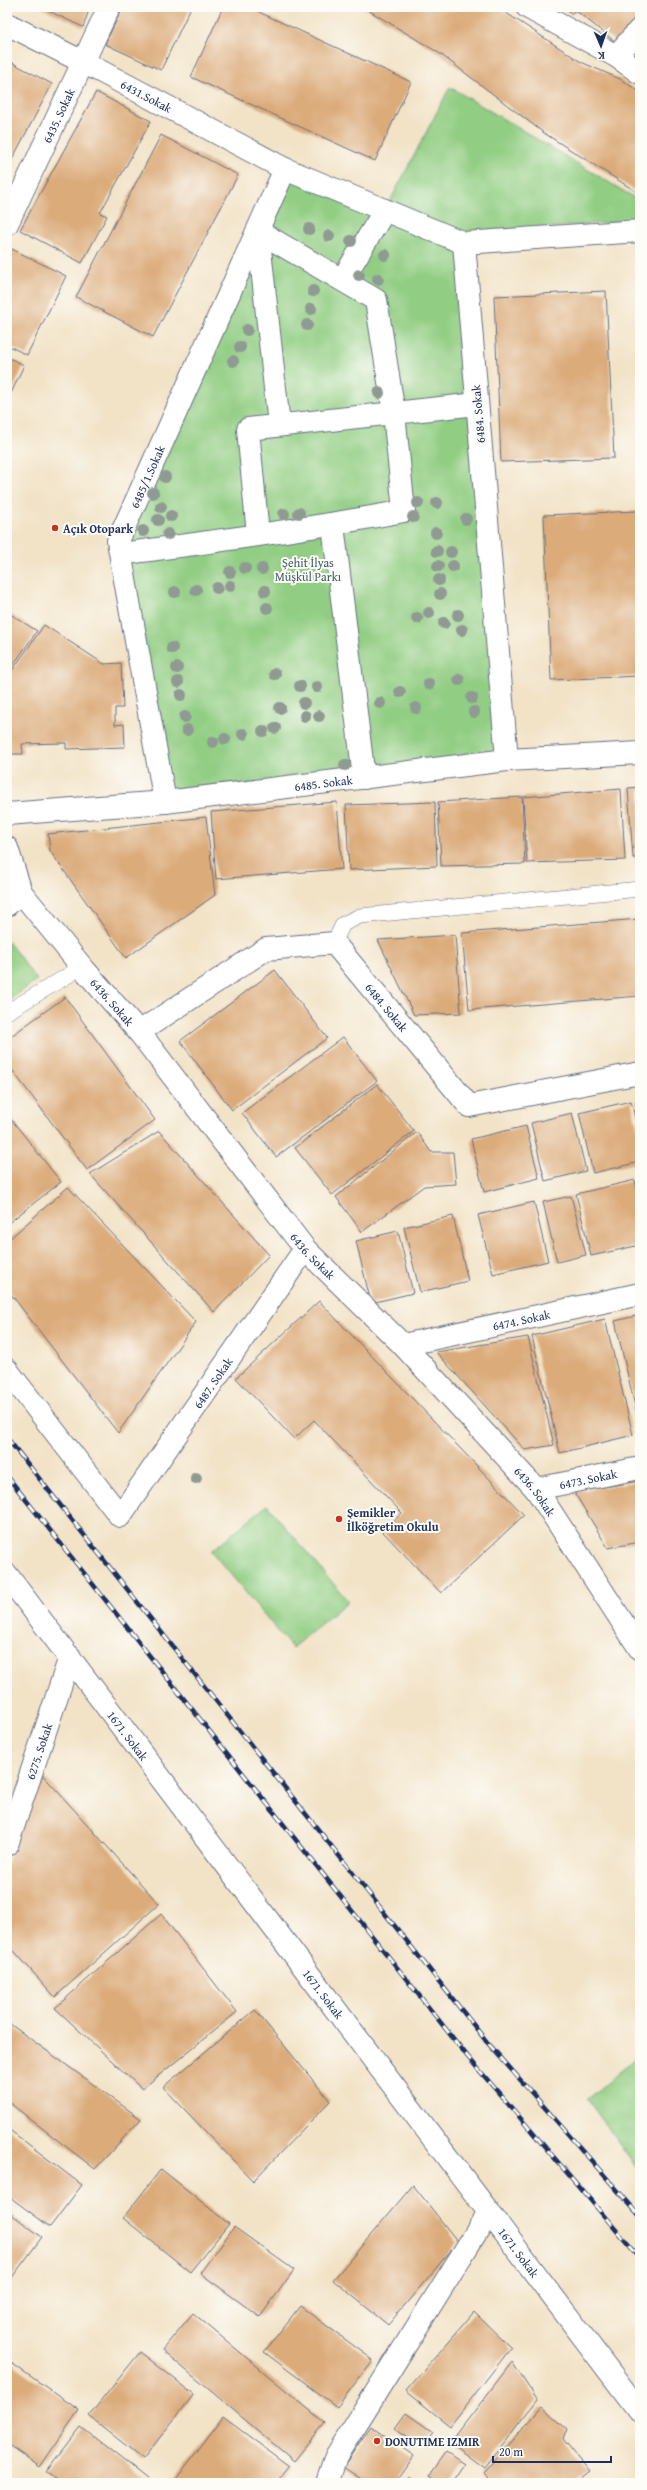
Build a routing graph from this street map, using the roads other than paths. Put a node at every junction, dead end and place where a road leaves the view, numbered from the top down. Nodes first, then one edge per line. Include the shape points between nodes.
1 (109, 7) edge
2 (527, 7) edge
3 (7, 24) edge
4 (640, 29) edge
5 (616, 56) junction
6 (83, 62) junction
7 (640, 73) edge
8 (285, 170) junction
9 (385, 210) junction
10 (7, 224) edge
11 (258, 231) junction
12 (640, 231) edge
13 (464, 243) junction
14 (342, 280) junction
15 (478, 404) junction
16 (394, 413) junction
17 (279, 425) junction
18 (333, 525) junction
19 (258, 535) junction
20 (121, 554) junction
21 (640, 753) edge
22 (508, 760) junction
23 (364, 778) junction
24 (165, 802) junction
25 (7, 814) edge
26 (7, 848) edge
27 (640, 889) edge
28 (14, 898) edge
29 (334, 942) junction
30 (82, 967) junction
31 (7, 1012) edge
32 (139, 1032) junction
33 (640, 1073) edge
34 (305, 1249) junction
35 (640, 1294) edge
36 (403, 1345) junction
37 (7, 1370) edge
38 (640, 1468) edge
39 (536, 1489) junction
40 (7, 1575) edge
41 (640, 1649) edge
42 (70, 1657) junction
43 (7, 1845) edge
44 (489, 2212) junction
45 (640, 2412) edge
46 (327, 2483) edge

1 - 6 street, 6435. Sokak
2 - 5 street
3 - 6 street, 6431.Sokak
4 - 5 street
5 - 7 street
6 - 8 street, 6431.Sokak
6 - 10 street, 6435. Sokak
8 - 9 street, 6431.Sokak
8 - 11 street, 6485/1.Sokak
9 - 13 street, 6431.Sokak
9 - 14 street
11 - 14 street
11 - 17 street
11 - 20 street, 6485/1.Sokak via 118,541
12 - 13 street
13 - 15 street, 6484. Sokak
14 - 16 street via 376,300
15 - 16 street
15 - 22 street, 6484. Sokak
16 - 17 street
16 - 18 street via 404,511
17 - 19 street via 248,429
18 - 19 street
18 - 23 street
19 - 20 street
20 - 24 street, 6485/1.Sokak
21 - 22 street, 6485. Sokak
22 - 23 street, 6485. Sokak
23 - 24 street, 6485. Sokak
24 - 25 street, 6485. Sokak
26 - 28 street, 6436. Sokak
27 - 29 lane via 360,916 343,924
28 - 30 street, 6436. Sokak
29 - 32 street via 266,950
29 - 33 street, 6484. Sokak via 469,1106
30 - 31 lane
30 - 32 street, 6436. Sokak
32 - 34 street, 6436. Sokak
34 - 36 street, 6436. Sokak
34 - 37 street, 6487. Sokak via 120,1516
35 - 36 street, 6474. Sokak
36 - 39 street, 6436. Sokak
38 - 39 street, 6473. Sokak
39 - 41 street, 6436. Sokak
40 - 42 street, 1671. Sokak
42 - 43 street, 6275. Sokak
42 - 44 street, 1671. Sokak
44 - 45 street, 1671. Sokak
44 - 46 street via 336,2456

